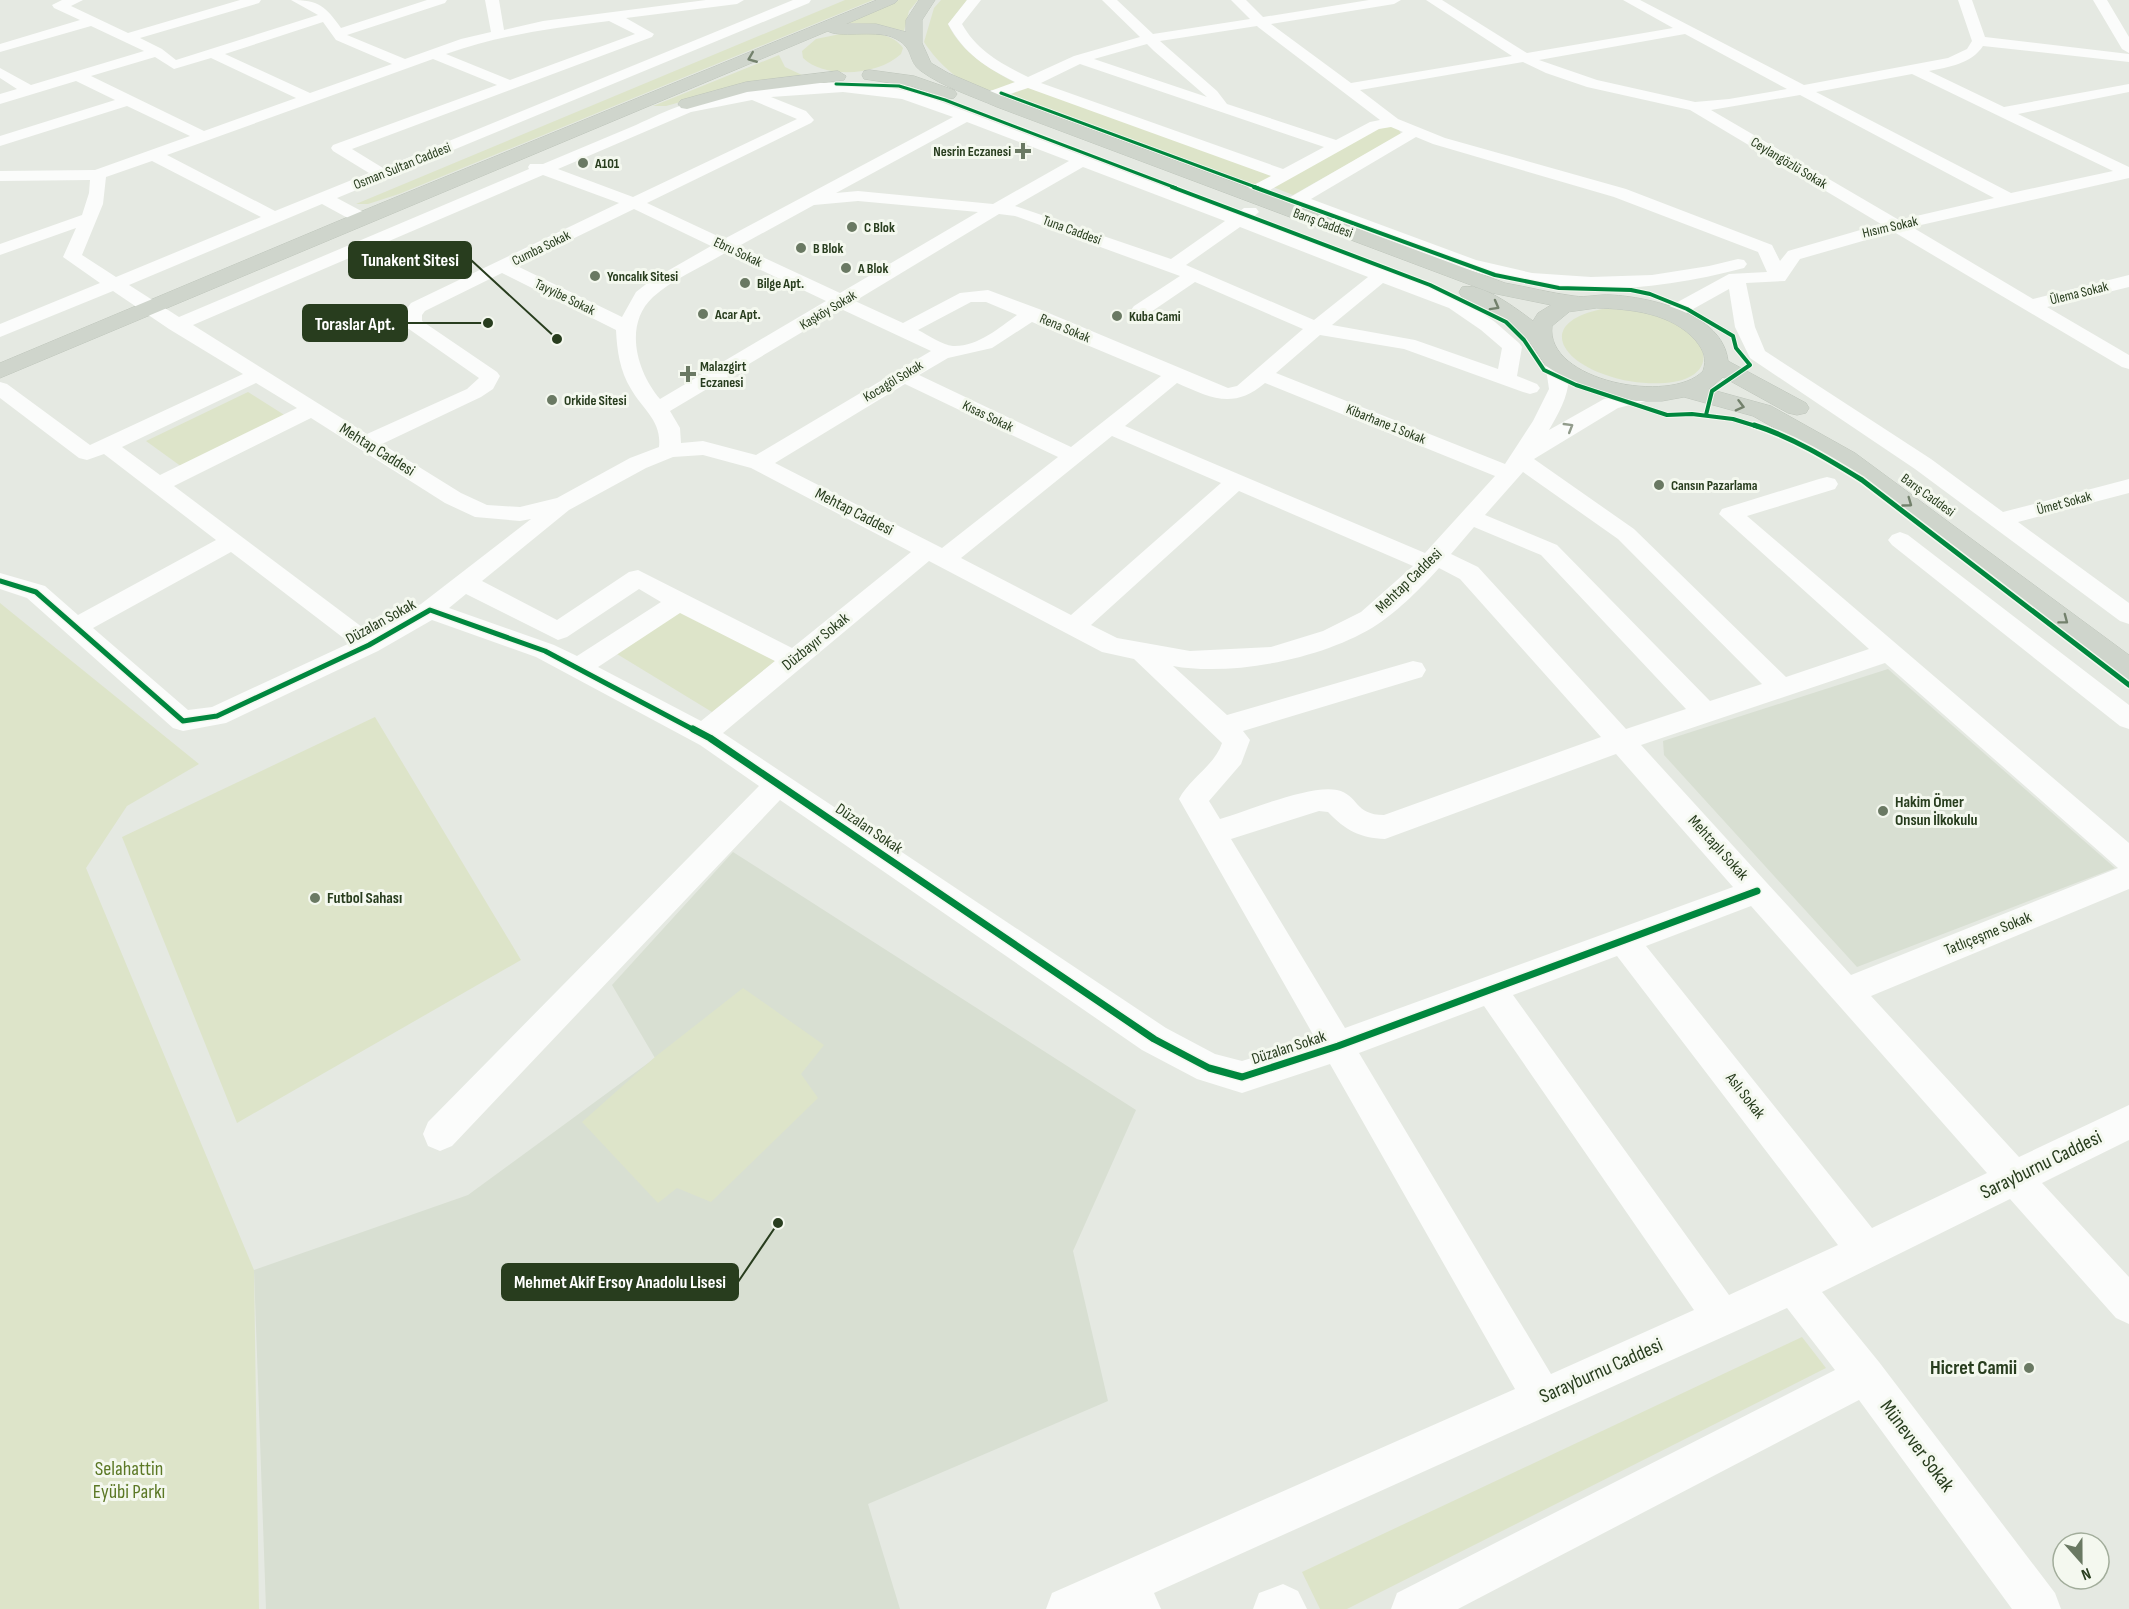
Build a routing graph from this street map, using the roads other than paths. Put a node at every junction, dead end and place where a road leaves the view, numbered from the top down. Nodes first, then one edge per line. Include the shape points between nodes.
1 (76, 0) edge
2 (211, 0) edge
3 (254, 0) edge
4 (298, 0) edge
5 (440, 0) edge
6 (492, 0) edge
7 (737, 0) edge
8 (804, 0) edge
9 (890, 0) edge
10 (927, 0) edge
11 (974, 0) edge
12 (1109, 0) edge
13 (1238, 0) edge
14 (1394, 0) edge
15 (1630, 0) edge
16 (1965, 0) edge
17 (2100, 0) edge
18 (1459, 1) edge
19 (704, 2) edge
20 (1437, 2) edge
21 (600, 14) junction
22 (326, 17) junction
23 (760, 19) junction
24 (1258, 20) junction
25 (93, 21) junction
26 (110, 30) junction
27 (1272, 30) junction
28 (1688, 30) junction
29 (338, 33) junction
30 (811, 34) junction
31 (498, 35) junction
32 (126, 38) junction
33 (657, 38) junction
34 (1979, 41) junction
35 (4, 43) edge
36 (1154, 43) junction
37 (915, 47) junction
38 (687, 49) junction
39 (2129, 49) edge
40 (157, 52) junction
41 (212, 53) junction
42 (434, 54) junction
43 (1526, 57) junction
44 (2129, 58) edge
45 (1079, 59) junction
46 (405, 64) junction
47 (1543, 67) junction
48 (1916, 70) junction
49 (0, 72) edge
50 (870, 75) junction
51 (78, 76) junction
52 (838, 76) junction
53 (1028, 83) junction
54 (511, 85) junction
55 (1820, 86) junction
56 (2129, 88) edge
57 (1800, 89) junction
58 (29, 90) junction
59 (1354, 92) junction
60 (752, 95) junction
61 (987, 97) junction
62 (308, 98) junction
63 (0, 99) edge
64 (2129, 99) edge
65 (129, 100) junction
66 (1221, 106) junction
67 (1695, 107) junction
68 (2002, 112) junction
69 (966, 116) junction
70 (2020, 121) junction
71 (1393, 122) junction
72 (1416, 131) junction
73 (202, 136) junction
74 (0, 141) edge
75 (1337, 146) junction
76 (152, 154) junction
77 (1083, 160) junction
78 (526, 163) junction
79 (544, 170) junction
80 (2129, 173) edge
81 (382, 174) junction
82 (97, 175) junction
83 (1285, 175) junction
84 (0, 176) edge
85 (2030, 194) junction
86 (323, 198) junction
87 (2009, 199) junction
88 (813, 200) junction
89 (1251, 202) junction
90 (634, 203) junction
91 (1290, 204) junction
92 (996, 209) junction
93 (89, 218) junction
94 (275, 218) junction
95 (361, 218) junction
96 (1238, 221) junction
97 (1896, 226) junction
98 (725, 246) junction
99 (1766, 249) junction
100 (0, 250) edge
101 (1173, 266) junction
102 (504, 267) junction
103 (1194, 275) junction
104 (1380, 276) junction
105 (1778, 277) junction
106 (1736, 278) junction
107 (2129, 280) edge
108 (114, 285) junction
109 (842, 301) junction
110 (1575, 303) junction
111 (2030, 305) junction
112 (1141, 310) dead end
113 (1032, 313) junction
114 (1670, 314) junction
115 (162, 316) junction
116 (626, 327) junction
117 (1316, 328) junction
118 (904, 330) junction
119 (0, 331) edge
120 (1539, 337) junction
121 (946, 351) junction
122 (1555, 362) junction
123 (2129, 363) edge
124 (1717, 364) junction
125 (0, 371) edge
126 (256, 375) junction
127 (903, 375) junction
128 (1175, 375) junction
129 (1263, 375) junction
130 (1506, 379) junction
131 (0, 387) edge
132 (1530, 388) dead end
133 (1684, 390) junction
134 (1651, 394) junction
135 (658, 409) junction
136 (312, 410) junction
137 (1110, 427) junction
138 (366, 444) junction
139 (107, 446) junction
140 (670, 451) junction
141 (1073, 456) junction
142 (759, 463) junction
143 (1515, 467) junction
144 (1236, 481) junction
145 (1827, 484) dead end
146 (158, 485) junction
147 (2129, 486) edge
148 (564, 504) junction
149 (1470, 517) junction
150 (1999, 520) junction
151 (1899, 540) dead end
152 (232, 542) junction
153 (936, 555) junction
154 (1433, 560) junction
155 (0, 581) edge
156 (465, 583) junction
157 (680, 602) junction
158 (430, 610) junction
159 (2129, 615) edge
160 (1074, 626) junction
161 (75, 627) junction
162 (2129, 643) edge
163 (369, 645) junction
164 (1142, 652) junction
165 (1889, 652) junction
166 (794, 660) junction
167 (578, 668) junction
168 (1413, 670) dead end
169 (2129, 670) edge
170 (1781, 688) junction
171 (1705, 713) junction
172 (2129, 719) edge
173 (1222, 727) junction
174 (703, 734) junction
175 (1621, 741) junction
176 (778, 784) junction
177 (1212, 832) junction
178 (2129, 860) edge
179 (2129, 876) edge
180 (1757, 891) junction
181 (1624, 941) junction
182 (1491, 990) junction
183 (1847, 991) junction
184 (1338, 1047) junction
185 (2129, 1122) edge
186 (440, 1134) dead end
187 (2014, 1178) junction
188 (1866, 1251) junction
189 (1792, 1286) junction
190 (2129, 1305) edge
191 (1722, 1318) junction
192 (1865, 1376) junction
193 (1542, 1397) junction
194 (1128, 1598) edge
195 (1068, 1609) edge
196 (1275, 1609) edge
197 (1285, 1609) edge
198 (1413, 1609) edge
199 (2039, 1609) edge

1 - 25 street via 59,5
2 - 26 street
3 - 32 street
4 - 22 street via 321,10
5 - 29 street
6 - 31 street
7 - 19 street
8 - 23 street, Osman Sultan Caddesi
9 - 30 main road
10 - 37 main road via 914,20
11 - 53 street via 955,24 961,35 987,62
12 - 36 street
13 - 24 street
14 - 24 street
15 - 28 street
16 - 34 street
17 - 39 street
18 - 20 street
19 - 21 street
19 - 23 street
20 - 27 street
20 - 43 street, Ceylangözlü Sokak
21 - 31 street
21 - 33 street
22 - 29 street
22 - 41 street
23 - 38 street, Osman Sultan Caddesi
24 - 27 street
24 - 36 street
25 - 26 street
25 - 35 street
26 - 32 street
27 - 36 street
27 - 59 street
28 - 43 street
28 - 57 street
29 - 46 street
30 - 37 main road via 878,29 906,36
30 - 52 main road via 792,52 793,61 810,71
30 -> 95 main road
31 - 42 street
32 - 40 street
33 - 38 street
33 - 54 street
34 - 44 street
34 - 48 street via 1972,52 1952,62
36 - 45 street
36 - 66 street
37 - 50 main road via 911,59 902,65
37 - 61 main road, Barış Caddesi via 924,66
38 - 81 street, Osman Sultan Caddesi
40 - 41 street via 174,65
40 - 51 street
41 - 62 street
42 - 46 street
42 - 54 street
43 - 47 street, Ceylangözlü Sokak
43 - 59 street
45 - 53 street
45 - 66 street
46 - 62 street
47 - 59 street
47 - 67 street, Ceylangözlü Sokak via 1603,86
48 - 55 street
48 - 68 street
49 - 58 street
50 - 52 main road
50 - 89 main road, Barış Caddesi via 914,81
51 - 58 street
51 - 65 street
52 - 78 main road via 746,87 673,108
53 - 61 street
53 - 83 street
54 - 81 street via 339,148
55 - 57 street
55 - 85 street
56 - 68 street
57 - 67 street
57 - 87 street
58 - 63 street
59 - 71 street
60 - 69 street via 812,88 860,88 898,93
60 - 79 street via 686,109
60 - 90 street, Cumba Sokak via 801,114 806,120
61 - 89 main road, Barış Caddesi
62 - 73 street
64 - 70 street
65 - 73 street
65 - 74 street
66 - 75 street
67 - 97 street, Ceylangözlü Sokak
68 - 70 street
69 - 77 street
69 - 88 street, Tuna Caddesi
70 - 80 street
71 - 72 street
71 - 75 street via 1375,125
72 - 91 street
72 - 99 street via 1620,193
73 - 76 street
75 - 83 street
76 - 82 street
76 - 94 street
77 - 92 street, Kaşköy Sokak
77 - 96 street
78 - 79 street, Ebru Sokak
78 - 115 main road
79 - 90 street, Ebru Sokak
79 - 115 street
80 - 85 street, Hısım Sokak
81 - 86 street, Osman Sultan Caddesi
82 - 84 street
82 - 93 street via 99,181
83 - 89 street
85 - 87 street, Hısım Sokak
86 - 94 street, Osman Sultan Caddesi
86 - 95 street
87 - 97 street, Hısım Sokak
88 - 92 street, Tuna Caddesi via 858,196
88 - 98 street, Tuna Caddesi
89 - 91 main road, Barış Caddesi
89 - 96 street
89 -> 120 main road, Barış Caddesi via 1468,291 1508,313
90 - 98 street, Ebru Sokak
90 - 102 street, Cumba Sokak
91 - 99 street via 1457,260 1502,273 1553,281 1625,282 1705,274 1754,259
91 - 110 main road, Barış Caddesi via 1500,288
92 - 101 street, Tuna Caddesi via 1018,211
92 - 109 street, Kaşköy Sokak
93 - 100 street
93 - 108 street, Mehtap Caddesi via 72,257
94 - 108 street, Osman Sultan Caddesi
95 - 115 main road
96 - 101 street
96 - 104 street
97 - 105 street, Hısım Sokak via 1794,255
97 - 111 street, Ceylangözlü Sokak
98 - 109 street, Ebru Sokak
98 - 116 street, Tuna Caddesi via 649,290
99 - 105 street
101 - 103 street, Tuna Caddesi
102 - 116 street, Tayyibe Sokak
102 - 138 street, Cumba Sokak via 418,307 412,315 413,323 483,369 490,376 486,385
103 - 112 street
103 - 117 street, Tuna Caddesi
104 - 117 street
104 - 130 street via 1456,304 1488,326 1512,347
105 - 106 street
106 - 114 street
106 - 150 street via 1744,327 1757,354 1923,464
107 - 111 street, Ülema Sokak
108 - 115 street, Mehtap Caddesi
108 - 119 street, Osman Sultan Caddesi
109 - 118 street, Ebru Sokak
109 - 135 street, Kaşköy Sokak
110 - 114 main road via 1622,302
110 - 120 main road via 1547,316
111 - 123 street, Ceylangözlü Sokak
113 - 118 street, Rena Sokak via 974,295
113 - 121 street, Kocagöl Sokak via 975,349
113 - 128 street, Rena Sokak
114 - 124 main road via 1707,337 1716,351
115 - 125 main road
115 - 126 street, Mehtap Caddesi
115 - 131 main road
116 - 135 street via 630,367 640,388
117 - 129 street
117 - 130 street, Tuna Caddesi via 1408,344
118 - 121 street, Ebru Sokak
120 - 122 main road, Barış Caddesi
121 - 127 street, Kocagöl Sokak
122 - 134 main road via 1597,385
122 - 143 street via 1559,389
124 - 133 main road via 1701,384
124 - 162 main road, Barış Caddesi via 1875,456
126 - 136 street, Mehtap Caddesi
126 - 139 street
127 - 141 street, Kısas Sokak
127 - 142 street, Kocagöl Sokak
128 - 129 street, Rena Sokak via 1228,394 1244,390
128 - 137 street, Düzbayır Sokak
129 - 143 street, Kibarhane 1 Sokak
130 - 132 street, Tuna Caddesi
131 - 139 street via 87,453
133 - 134 main road
133 -> 169 main road, Barış Caddesi via 1761,411 1846,458
143 -> 134 street via 1568,427 1611,404
135 - 140 street via 669,428
136 - 138 street, Mehtap Caddesi
136 - 146 street
137 - 141 street, Düzbayır Sokak
137 - 144 street, Mehtaplı Sokak
138 - 148 street, Mehtap Caddesi via 483,512 520,514
139 - 146 street
140 - 142 street, Mehtap Caddesi via 703,448
140 - 148 street, Mehtap Caddesi via 629,468
141 - 153 street, Düzbayır Sokak
142 - 153 street, Mehtap Caddesi
143 - 149 street, Mehtap Caddesi
143 - 170 street, Kibarhane 1 Sokak via 1626,534
144 - 154 street, Mehtaplı Sokak
144 - 160 street
145 - 165 street via 1730,514
146 - 152 street
147 - 150 street, Ümet Sokak
148 - 156 street
149 - 154 street, Mehtap Caddesi
149 - 171 street via 1549,550
150 - 159 street
151 - 172 street
152 - 161 street
152 - 163 street
153 - 160 street, Mehtap Caddesi
153 - 166 street, Düzbayır Sokak
154 - 164 street, Mehtap Caddesi via 1370,618 1332,637 1271,656 1190,660
154 - 175 street, Mehtaplı Sokak via 1469,573
155 - 161 street, Düzalan Sokak via 36,592
156 - 157 street via 558,631 638,578
156 - 158 street
157 - 166 street
157 - 167 street
158 - 163 street, Düzalan Sokak
158 - 167 street, Düzalan Sokak via 545,651
160 - 164 street, Mehtap Caddesi via 1111,646
161 - 163 street, Düzalan Sokak via 183,721 217,716
164 - 173 street
165 - 170 street
165 - 178 street
166 - 174 street, Düzbayır Sokak
167 - 174 street, Düzalan Sokak
168 - 173 street
170 - 171 street
171 - 175 street
173 - 177 street via 1236,740 1231,757 1193,799
174 - 176 street, Düzalan Sokak
175 - 177 street via 1384,827 1364,827 1336,801 1318,800
175 - 180 street, Mehtaplı Sokak
176 - 184 street, Düzalan Sokak via 1154,1039 1209,1068 1242,1077
176 - 186 street
177 - 184 street
179 - 183 street, Tatlıçeşme Sokak
180 - 181 street, Düzalan Sokak
180 - 183 street, Mehtaplı Sokak
181 - 182 street, Düzalan Sokak
181 - 188 street, Aslı Sokak
182 - 184 street, Düzalan Sokak
182 - 191 street
183 - 187 street, Mehtaplı Sokak
184 - 193 street
185 - 187 street, Sarayburnu Caddesi
187 - 188 street, Sarayburnu Caddesi
187 - 190 street, Mehtaplı Sokak
188 - 189 street, Sarayburnu Caddesi
189 - 191 street, Sarayburnu Caddesi
189 - 192 street, Münevver Sokak
191 - 193 street, Sarayburnu Caddesi
192 - 198 street
192 - 199 street, Münevver Sokak
193 - 194 street, Sarayburnu Caddesi
194 - 195 street, Sarayburnu Caddesi
196 - 197 street

